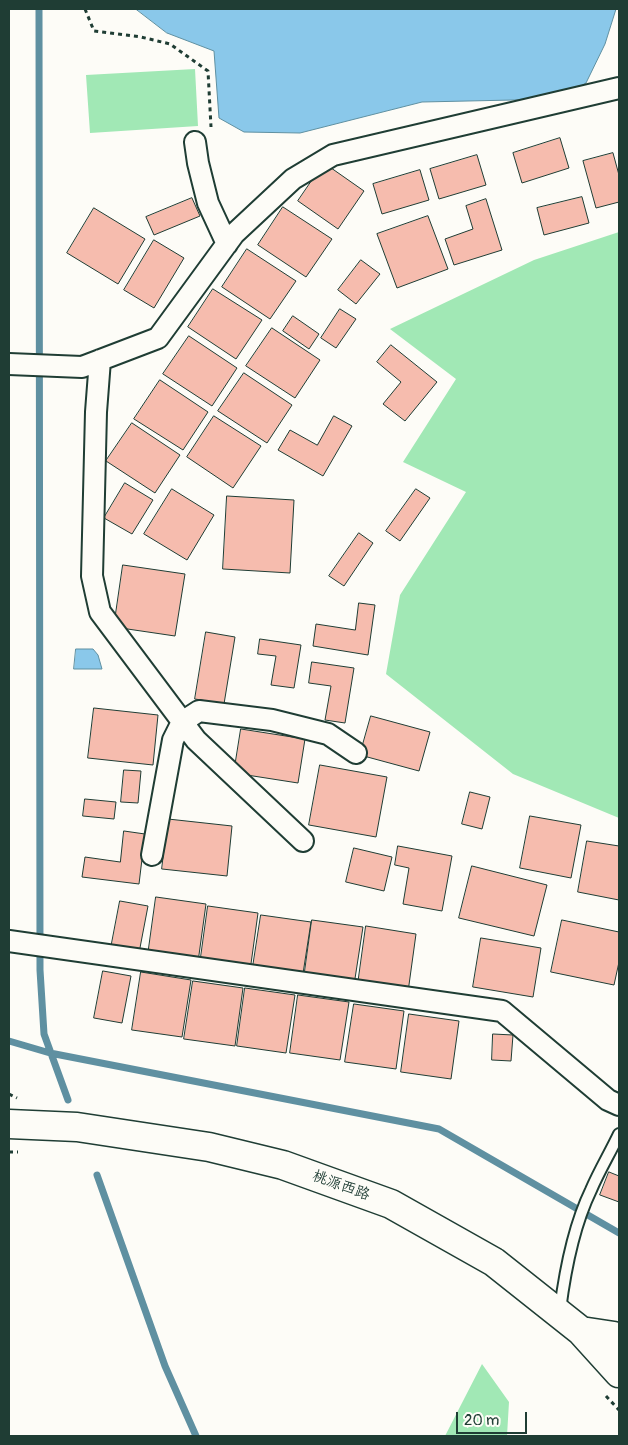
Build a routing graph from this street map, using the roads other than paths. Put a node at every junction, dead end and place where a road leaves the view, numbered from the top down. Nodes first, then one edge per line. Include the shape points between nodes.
1 (619, 88) edge
2 (195, 142) road end
3 (227, 244) junction
4 (91, 363) junction
5 (9, 364) edge
6 (182, 722) junction
7 (356, 753) dead end
8 (303, 841) dead end
9 (152, 855) dead end
10 (17, 943) edge
11 (619, 1106) edge
12 (9, 1124) edge
13 (619, 1134) edge
14 (560, 1314) junction
15 (581, 1331) junction
16 (619, 1339) edge
17 (609, 1381) edge

1 - 3 street via 333,155 293,179
2 - 3 street via 208,203
3 - 4 street via 158,338
4 - 5 street
4 - 6 street via 96,412 92,576 100,612
6 - 7 street via 199,711 272,720 328,734
6 - 8 street via 196,740
6 - 9 street via 173,740
10 - 11 street via 502,1011
12 - 14 street, 桃源西路 via 87,1129 209,1147 283,1166 391,1204 494,1262
13 - 14 lane via 578,1222
14 - 15 street, 桃源西路
15 - 16 street
15 - 17 street, 桃源西路

